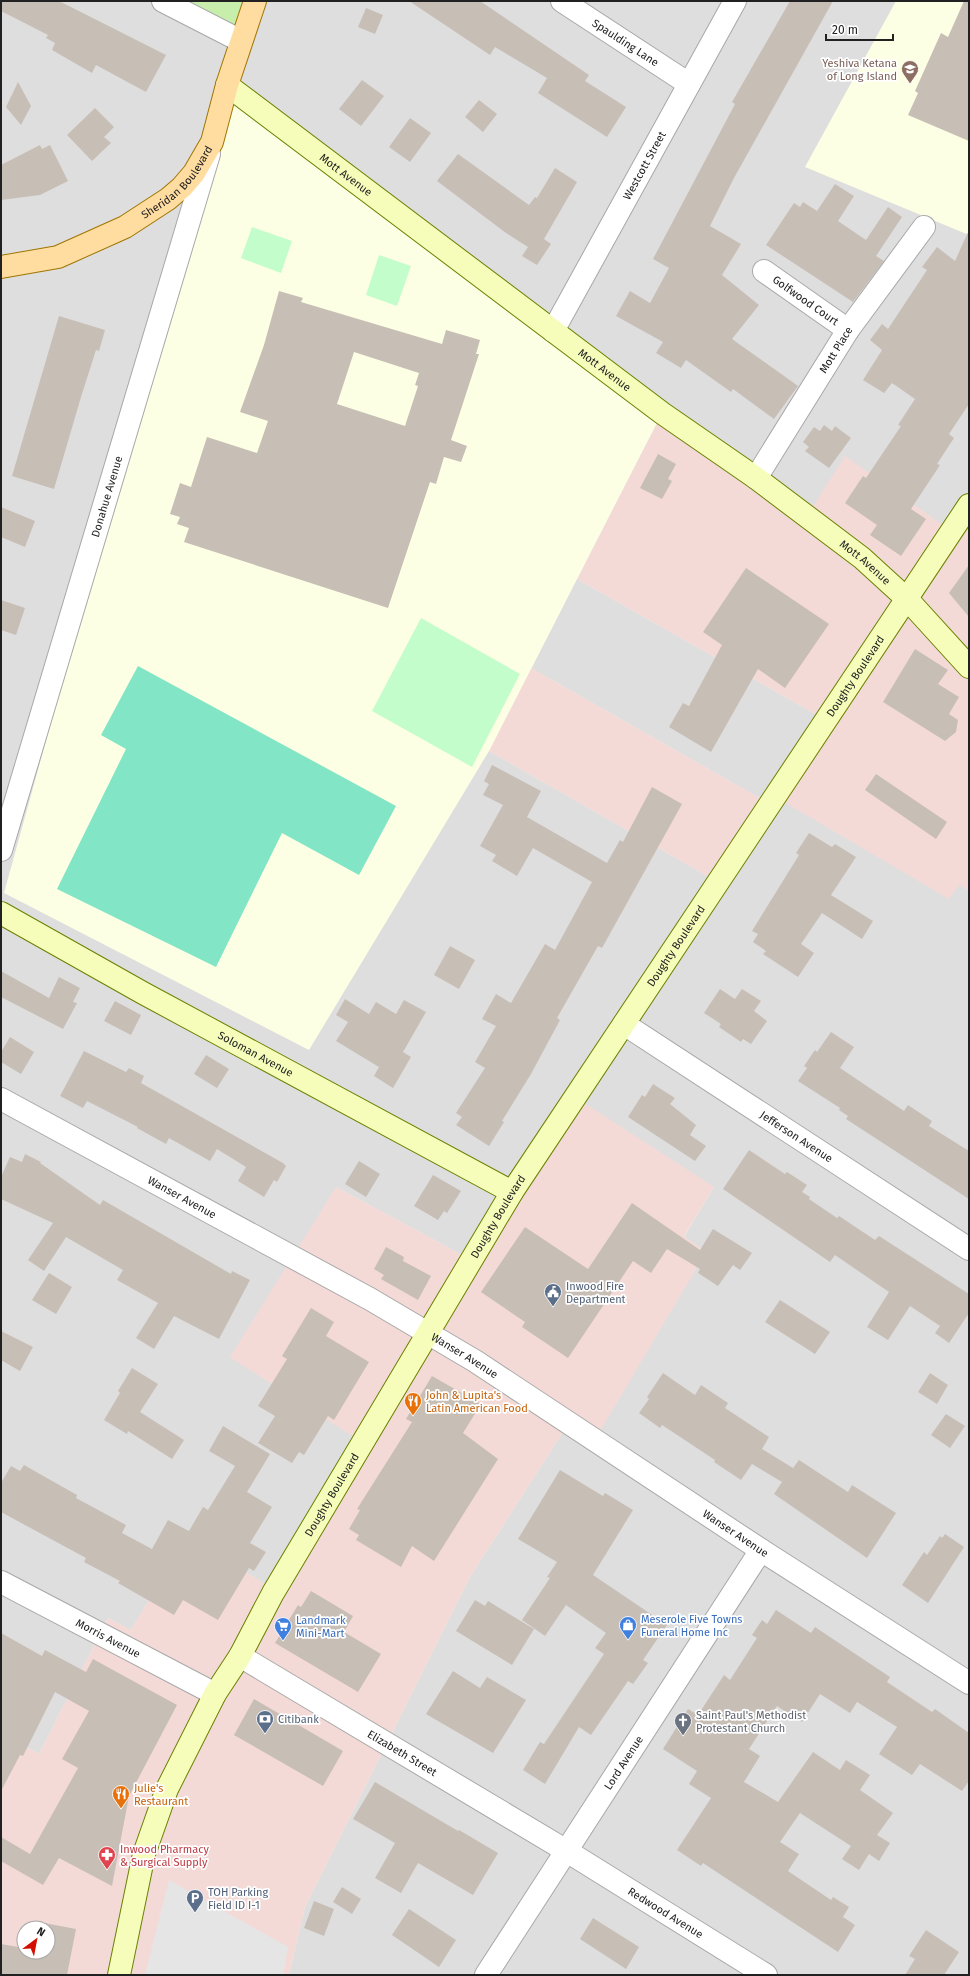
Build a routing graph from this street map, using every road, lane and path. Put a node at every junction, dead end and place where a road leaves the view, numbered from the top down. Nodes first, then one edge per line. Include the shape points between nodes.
1 (163, 1) edge
2 (255, 1) edge
3 (562, 1) edge
4 (735, 1) edge
5 (241, 41) junction
6 (689, 84) junction
7 (227, 85) junction
8 (212, 142) junction
9 (924, 227) dead end
10 (1, 267) edge
11 (764, 271) dead end
12 (848, 330) junction
13 (553, 331) junction
14 (756, 478) junction
15 (969, 505) edge
16 (908, 600) junction
17 (969, 667) edge
18 (1, 850) edge
19 (1, 913) edge
20 (624, 1024) junction
21 (1, 1099) edge
22 (512, 1192) junction
23 (969, 1249) edge
24 (427, 1334) junction
25 (761, 1550) junction
26 (1, 1582) edge
27 (240, 1656) junction
28 (969, 1683) edge
29 (215, 1694) junction
30 (565, 1850) junction
31 (119, 1975) edge
32 (486, 1975) edge
33 (766, 1975) edge

1 - 5 street
2 - 5 main road, Sheridan Boulevard
3 - 6 street, Spaulding Lane
4 - 6 street, Westcott Street
5 - 7 main road, Sheridan Boulevard
6 - 13 street, Westcott Street
7 - 8 main road, Sheridan Boulevard
7 - 13 main road, Mott Avenue
8 - 10 main road, Sheridan Boulevard via 194,173 182,187 124,227 58,257
8 - 18 street, Donahue Avenue
9 - 12 street, Mott Place
11 - 12 street, Golfwood Court
12 - 14 street, Mott Place
13 - 14 main road, Mott Avenue via 662,413
14 - 16 main road, Mott Avenue via 862,558
15 - 16 main road, Doughty Boulevard
16 - 17 main road, Mott Avenue
16 - 20 main road, Doughty Boulevard
19 - 22 main road, Soloman Avenue via 143,993
20 - 22 main road, Doughty Boulevard
20 - 23 street, Jefferson Avenue
21 - 24 street, Wanser Avenue via 370,1299
22 - 24 main road, Doughty Boulevard
24 - 25 street, Wanser Avenue via 475,1361
24 - 27 main road, Doughty Boulevard via 273,1593
25 - 28 street, Wanser Avenue
25 - 30 street, Lord Avenue
26 - 29 street, Morris Avenue
27 - 29 main road, Doughty Boulevard
27 - 30 street, Elizabeth Street
29 - 31 main road, Doughty Boulevard via 167,1789 144,1854
30 - 32 street, Lord Avenue
30 - 33 street, Redwood Avenue

